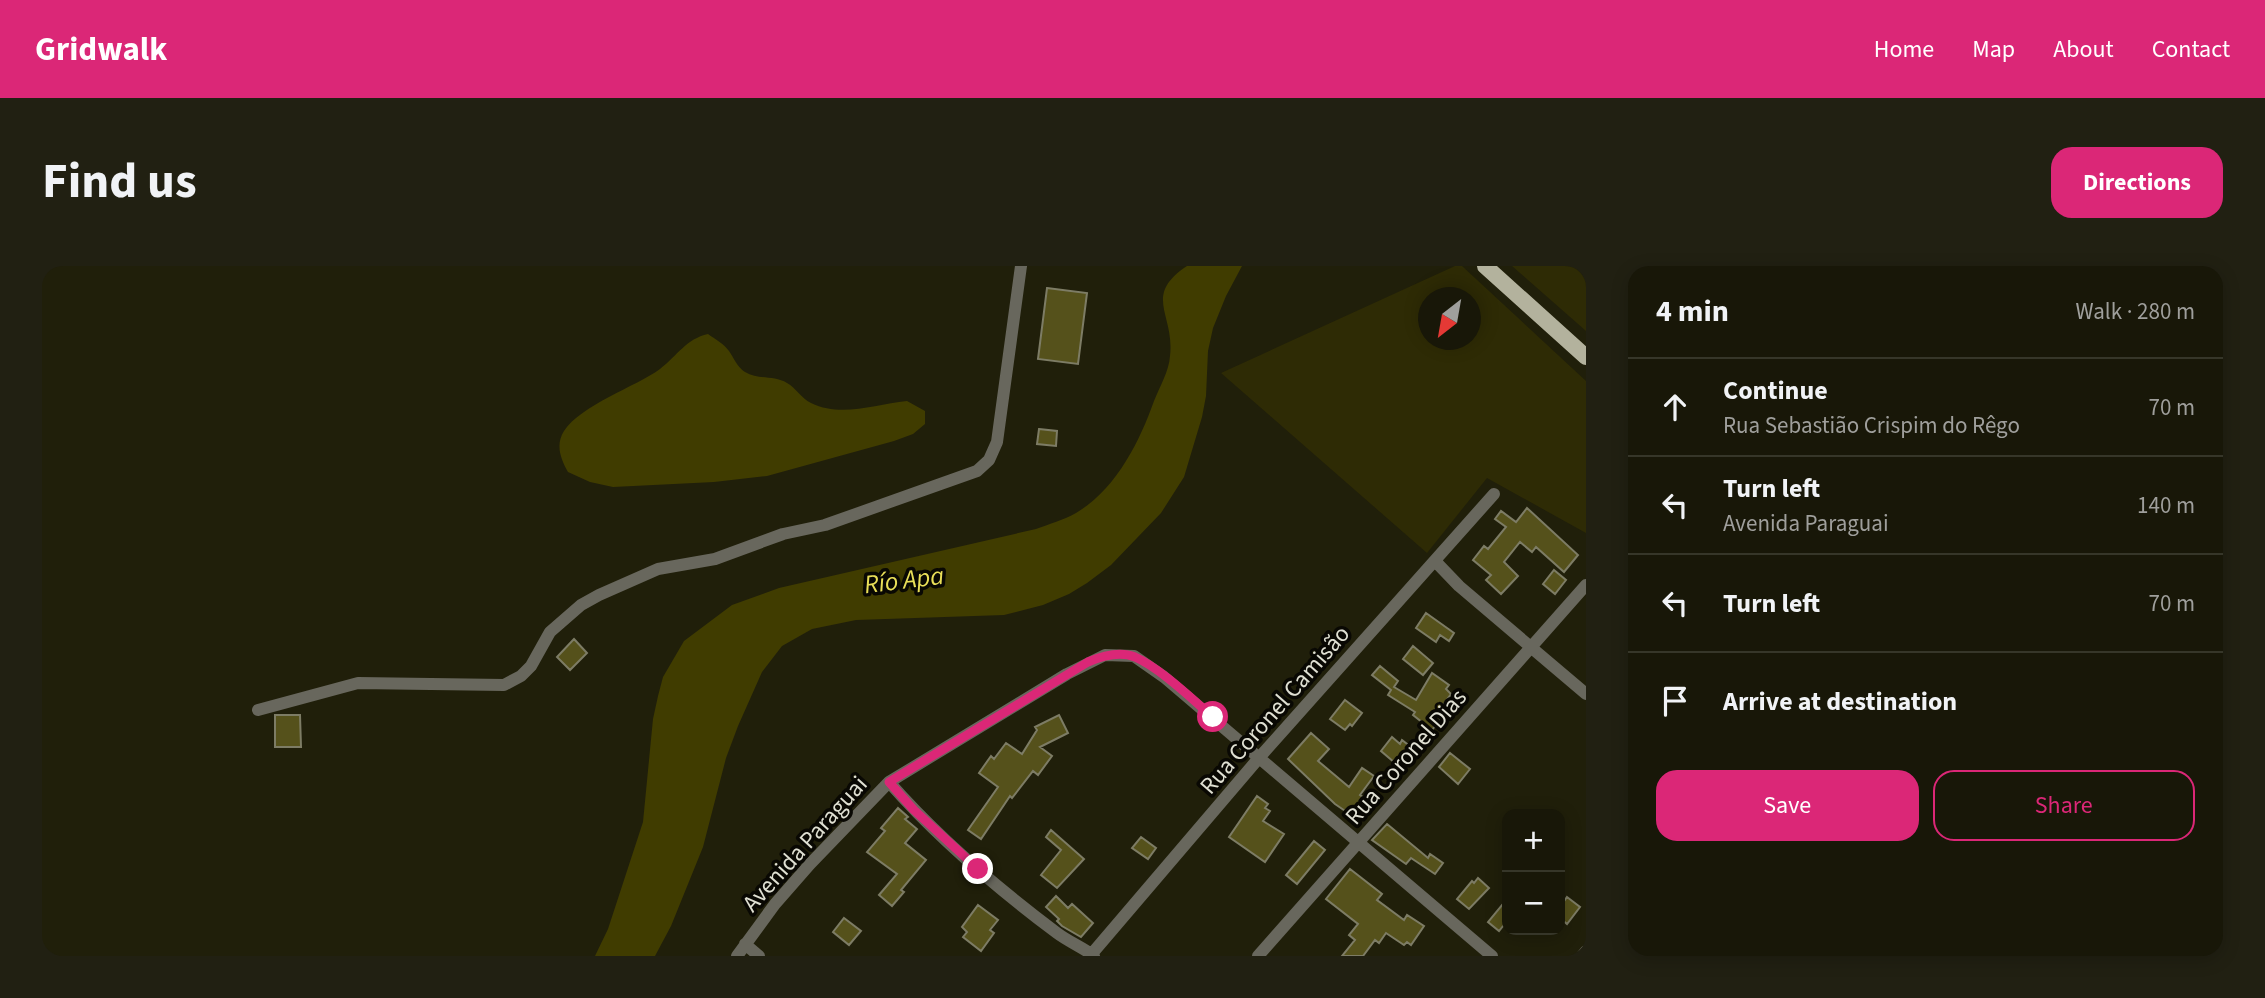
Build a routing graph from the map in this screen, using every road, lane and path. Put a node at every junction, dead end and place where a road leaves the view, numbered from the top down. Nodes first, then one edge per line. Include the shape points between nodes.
1 (1021, 266) edge
2 (1485, 266) edge
3 (1586, 357) edge
4 (1494, 494) dead end
5 (1435, 561) junction
6 (1586, 585) edge
7 (1531, 646) junction
8 (1586, 694) edge
9 (258, 710) dead end
10 (1258, 759) junction
11 (889, 782) junction
12 (1358, 843) junction
13 (744, 944) junction
14 (1586, 951) edge
15 (1092, 955) edge
16 (737, 956) edge
17 (759, 956) edge
18 (1258, 956) edge
19 (1492, 956) edge
20 (1582, 956) edge

1 - 9 street via 997,442 989,460 976,471 715,559 658,569 599,595 550,632 531,666 504,685 358,683
2 - 3 main road
4 - 5 street, Rua Coronel Camisão
5 - 7 street
5 - 10 street, Rua Coronel Camisão
6 - 7 street, Rua Coronel Dias
7 - 8 street
7 - 12 street, Rua Coronel Dias
10 - 11 street, Avenida Paraguai via 1191,698 1134,656 1105,654
10 - 12 street
10 - 15 street, Rua Coronel Camisão
11 - 13 street, Avenida Paraguai via 810,864
11 - 15 street via 988,878 1060,936
12 - 18 street, Rua Coronel Dias
12 - 19 street
13 - 16 street, Avenida Paraguai
13 - 17 street
14 - 20 street

